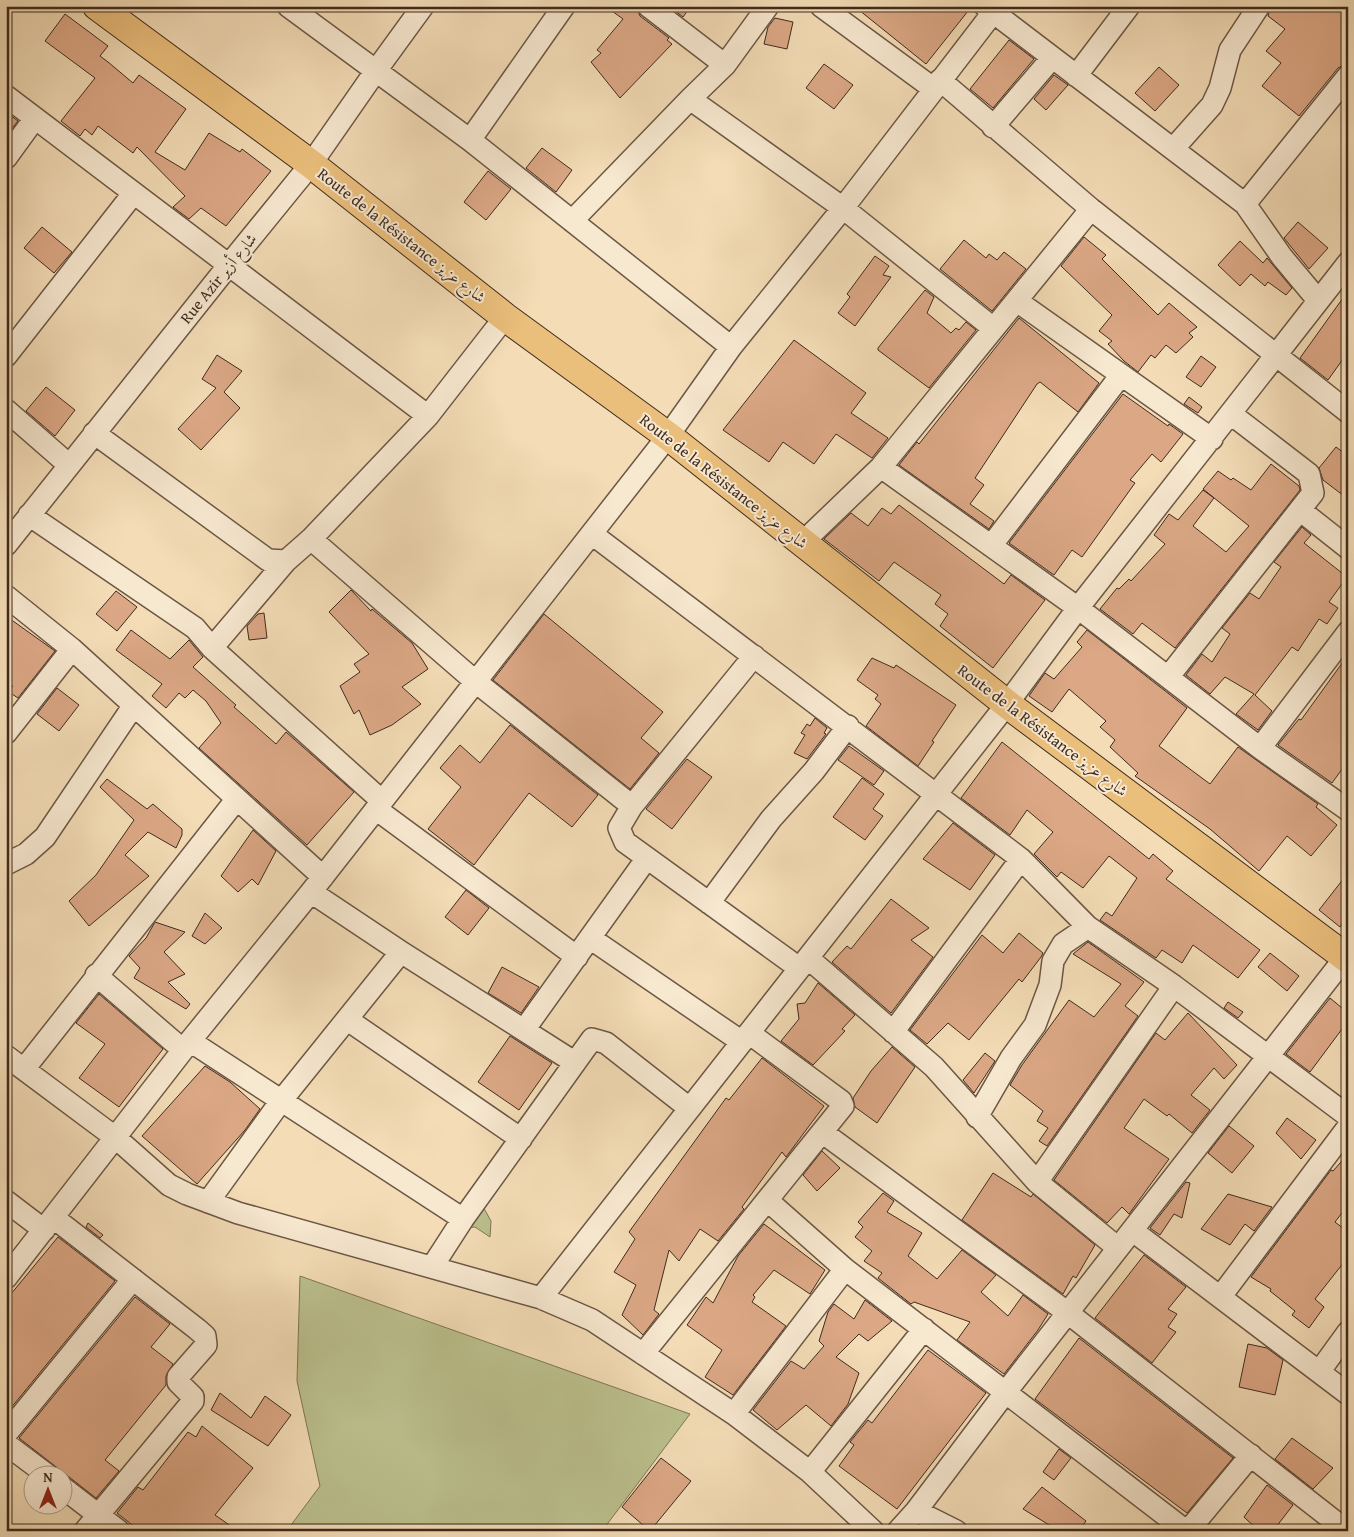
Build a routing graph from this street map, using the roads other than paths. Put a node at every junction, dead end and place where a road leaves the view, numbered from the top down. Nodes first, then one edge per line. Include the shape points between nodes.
1 (97, 6) edge
2 (288, 6) edge
3 (423, 6) edge
4 (564, 6) edge
5 (648, 6) edge
6 (768, 6) edge
7 (821, 6) edge
8 (1129, 6) edge
9 (1259, 6) edge
10 (992, 8) edge
11 (1052, 58) junction
12 (725, 65) junction
13 (375, 72) junction
14 (1076, 76) junction
15 (1348, 76) edge
16 (937, 85) junction
17 (6, 96) edge
18 (690, 99) junction
19 (35, 118) junction
20 (993, 126) junction
21 (470, 140) junction
22 (1173, 149) junction
23 (6, 158) edge
24 (312, 164) junction
25 (133, 194) junction
26 (1245, 204) junction
27 (843, 208) junction
28 (1091, 209) junction
29 (572, 221) junction
30 (228, 266) junction
31 (1345, 272) edge
32 (1318, 299) junction
33 (1017, 301) junction
34 (505, 316) junction
35 (993, 328) junction
36 (731, 348) junction
37 (1277, 355) junction
38 (6, 356) edge
39 (1121, 375) junction
40 (6, 410) edge
41 (1348, 412) edge
42 (1231, 414) junction
43 (428, 416) junction
44 (94, 433) junction
45 (668, 436) junction
46 (1212, 439) junction
47 (69, 465) junction
48 (882, 467) junction
49 (1300, 510) junction
50 (14, 528) edge
51 (592, 534) junction
52 (311, 539) junction
53 (802, 542) junction
54 (991, 546) junction
55 (1348, 548) edge
56 (286, 561) junction
57 (6, 596) edge
58 (1078, 608) junction
59 (1348, 632) edge
60 (72, 648) junction
61 (212, 648) junction
62 (754, 656) junction
63 (1169, 676) junction
64 (476, 682) junction
65 (1007, 704) junction
66 (134, 705) junction
67 (848, 726) junction
68 (6, 733) edge
69 (1260, 748) junction
70 (937, 793) junction
71 (236, 800) junction
72 (379, 805) junction
73 (1346, 805) edge
74 (632, 806) junction
75 (647, 858) junction
76 (1020, 859) junction
77 (6, 864) edge
78 (317, 884) junction
79 (709, 903) junction
80 (1088, 927) junction
81 (590, 938) junction
82 (401, 952) junction
83 (577, 957) junction
84 (1347, 957) edge
85 (804, 963) junction
86 (96, 975) junction
87 (1174, 986) junction
88 (348, 1020) junction
89 (524, 1030) junction
90 (893, 1032) junction
91 (745, 1037) junction
92 (187, 1045) junction
93 (6, 1056) edge
94 (1268, 1057) junction
95 (574, 1062) junction
96 (24, 1069) junction
97 (281, 1101) junction
98 (689, 1108) junction
99 (1348, 1116) edge
100 (977, 1117) junction
101 (1348, 1127) edge
102 (822, 1132) junction
103 (116, 1138) junction
104 (521, 1139) junction
105 (1037, 1182) junction
106 (767, 1200) junction
107 (6, 1201) edge
108 (208, 1202) junction
109 (463, 1219) junction
110 (49, 1224) junction
111 (1133, 1231) junction
112 (1118, 1248) junction
113 (432, 1267) junction
114 (845, 1269) junction
115 (6, 1278) edge
116 (133, 1279) junction
117 (1221, 1296) junction
118 (540, 1298) junction
119 (1068, 1314) junction
120 (924, 1329) junction
121 (1348, 1332) edge
122 (643, 1354) junction
123 (1319, 1372) junction
124 (1005, 1393) junction
125 (1348, 1394) edge
126 (734, 1414) junction
127 (6, 1434) edge
128 (6, 1444) edge
129 (1251, 1455) junction
130 (33, 1464) edge
131 (810, 1472) junction
132 (72, 1499) edge
133 (916, 1510) junction
134 (92, 1523) edge
135 (119, 1531) edge
136 (873, 1531) edge
137 (898, 1531) edge
138 (956, 1531) edge
139 (1187, 1531) edge
140 (1347, 1531) edge

1 - 24 main road, Route de la Résistance شارع عزيز
2 - 13 street
3 - 13 street, Rue Azir شارع أزير
4 - 21 street
5 - 12 street
6 - 12 street
7 - 16 street
8 - 14 street
9 - 22 street via 1230,50 1212,106
10 - 11 street
10 - 16 street
11 - 14 street
11 - 20 street
12 - 18 street
13 - 21 street
13 - 24 street, Rue Azir شارع أزير
14 - 22 street
15 - 26 street
16 - 20 street
16 - 27 street
17 - 19 street
18 - 27 street
18 - 29 street
19 - 23 street
19 - 25 street
20 - 28 street
21 - 29 street
22 - 26 street
24 - 30 street, Rue Azir شارع أزير
24 - 34 main road, Route de la Résistance شارع عزيز
25 - 30 street
25 - 38 street
26 - 32 street via 1282,257
27 - 35 street
27 - 36 street
28 - 33 street
28 - 37 street
29 - 36 street
30 - 43 street
30 - 44 street, Rue Azir شارع أزير
31 - 32 street
32 - 37 street
33 - 35 street
33 - 39 street
34 - 43 street
34 - 45 main road, Route de la Résistance شارع عزيز
35 - 48 street
36 - 45 street
37 - 41 street
37 - 42 street
39 - 46 street
39 - 54 street
40 - 47 street
42 - 46 street
42 - 49 street via 1312,478 1313,493
43 - 52 street
44 - 47 street, Rue Azir شارع أزير
44 - 56 street via 268,560
45 - 51 street
45 - 53 main road, Route de la Résistance شارع عزيز
46 - 58 street
47 - 50 street, Rue Azir شارع أزير
48 - 53 street
48 - 54 street
49 - 55 street
49 - 63 street
50 - 61 street via 195,628
51 - 62 street
51 - 64 street
52 - 56 street
52 - 64 street
53 - 65 main road, Route de la Résistance شارع عزيز
54 - 58 street
56 - 61 street
57 - 60 street
58 - 63 street
58 - 65 street
59 - 69 street
60 - 66 street
60 - 68 street
61 - 72 street
62 - 67 street
62 - 74 street
63 - 69 street
64 - 72 street
64 - 74 street
65 - 70 street
65 - 84 main road, Route de la Résistance شارع عزيز
66 - 71 street
66 - 77 street via 45,837 26,854
67 - 70 street
67 - 79 street via 814,771 771,819
69 - 73 street
70 - 76 street
70 - 85 street
71 - 78 street via 260,818
71 - 86 street
72 - 78 street
72 - 83 street
74 - 75 street via 619,828 625,842
75 - 79 street
75 - 81 street
76 - 80 street
76 - 90 street
78 - 82 street
78 - 92 street
79 - 85 street
80 - 87 street
80 - 100 street via 1063,944 1053,961 1050,985 1035,1025 1011,1058
81 - 83 street
81 - 91 street
82 - 88 street
82 - 89 street
83 - 89 street
84 - 94 street
85 - 90 street
85 - 91 street
86 - 92 street
86 - 96 street
87 - 94 street
87 - 105 street
88 - 97 street
88 - 104 street
89 - 95 street
90 - 100 street via 934,1067
91 - 98 street
91 - 102 street via 841,1101 844,1106 840,1113
92 - 97 street
92 - 103 street
93 - 96 street
94 - 99 street
94 - 111 street
95 - 98 street via 592,1040 606,1043
95 - 104 street
96 - 103 street
97 - 108 street
97 - 109 street
98 - 118 street
100 - 105 street
101 - 117 street
102 - 106 street
102 - 119 street
103 - 108 street via 169,1185
103 - 110 street
104 - 109 street
105 - 112 street
106 - 114 street
106 - 122 street
107 - 110 street
108 - 113 street
109 - 113 street
110 - 115 street
110 - 116 street
111 - 112 street
111 - 117 street
112 - 119 street
113 - 118 street
114 - 120 street
114 - 126 street
116 - 127 street
116 - 134 street via 205,1336 206,1345 178,1377 178,1382 193,1401
117 - 123 street
118 - 122 street via 592,1320
119 - 124 street
119 - 129 street
120 - 124 street
120 - 131 street
121 - 123 street
122 - 126 street
123 - 125 street
124 - 133 street
124 - 139 street
126 - 131 street
128 - 130 street
129 - 139 street
129 - 140 street
131 - 136 street
132 - 134 street
133 - 137 street
133 - 138 street
134 - 135 street

